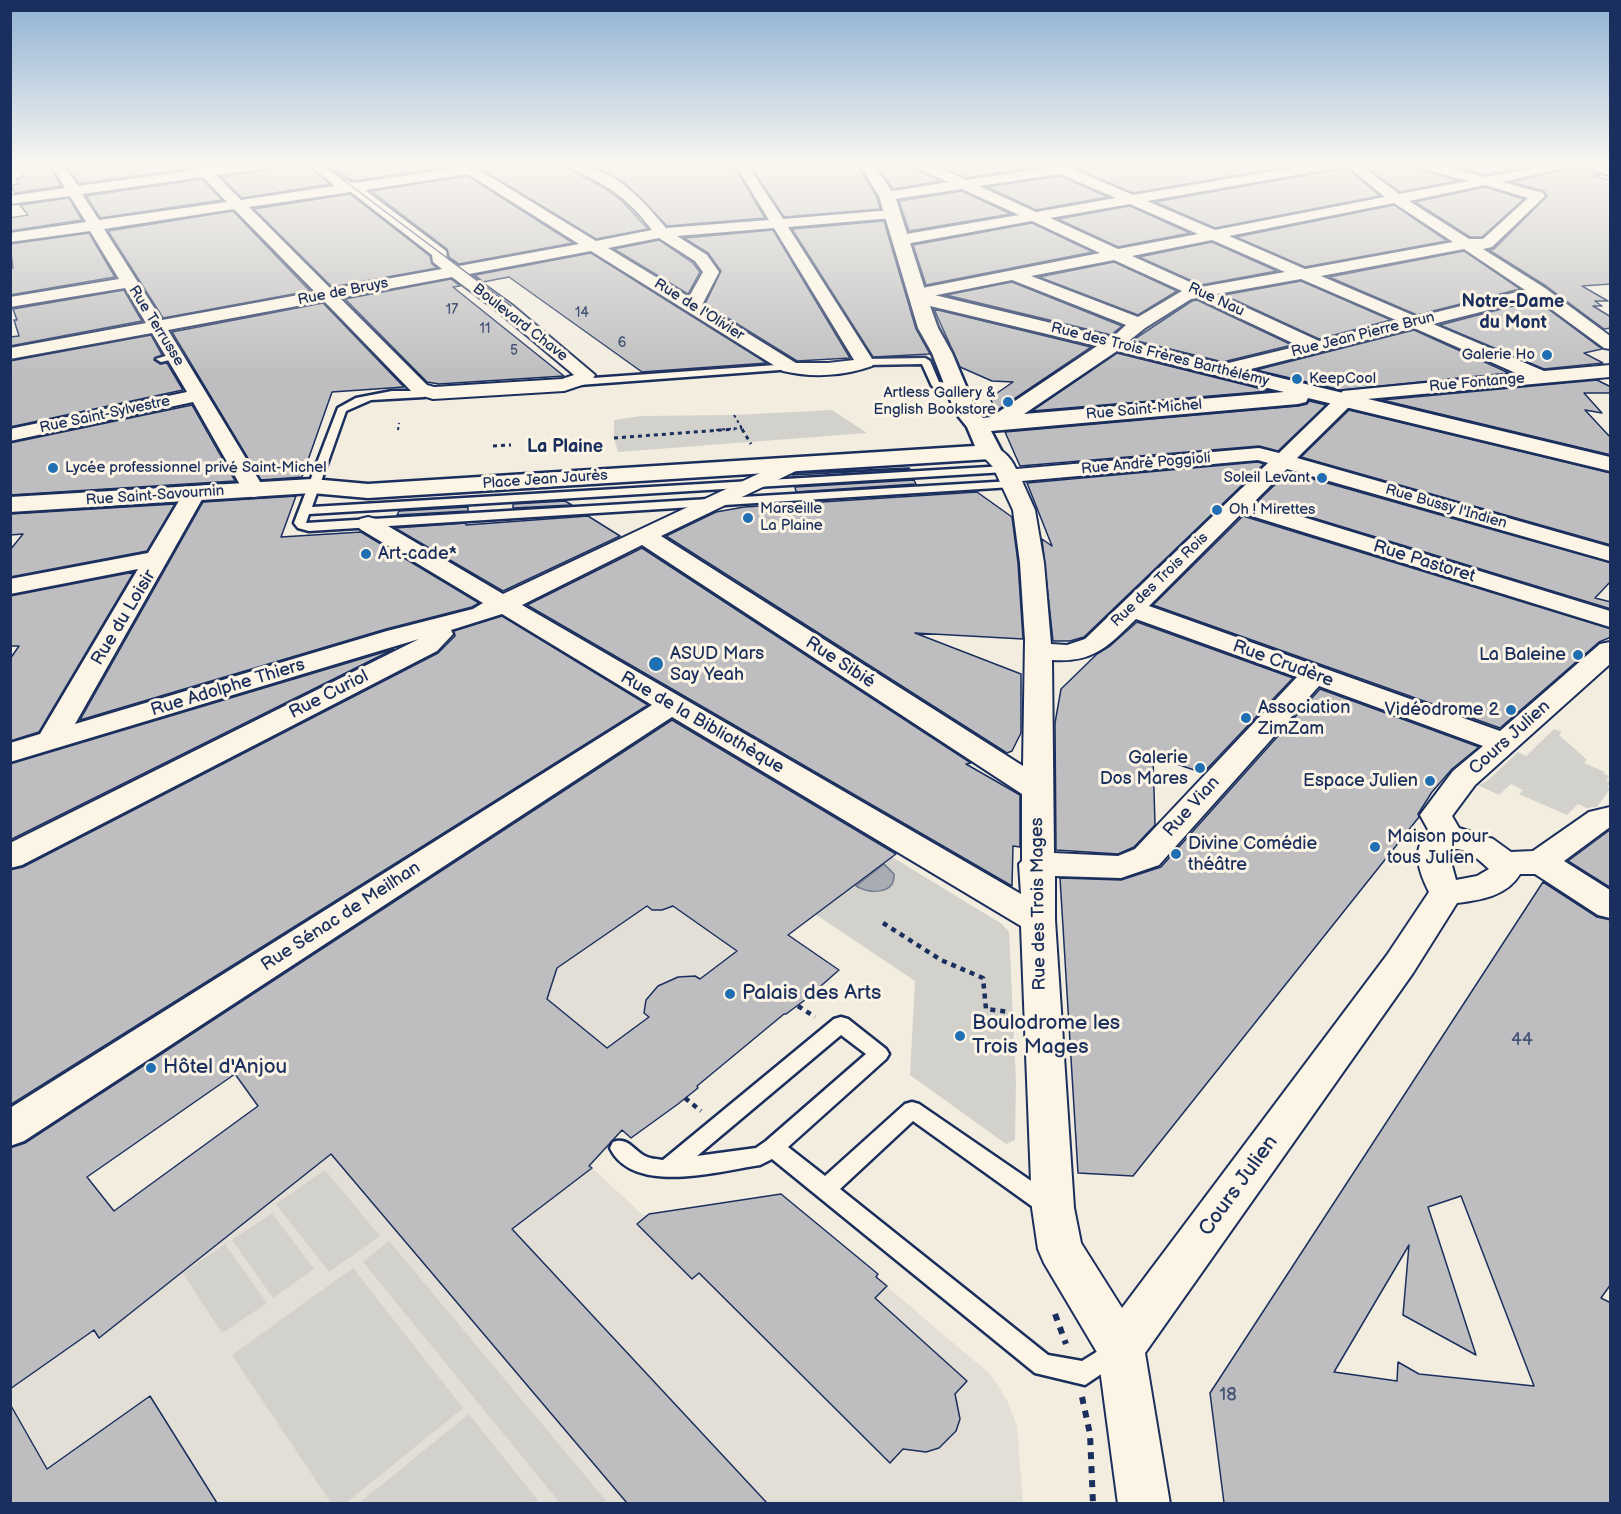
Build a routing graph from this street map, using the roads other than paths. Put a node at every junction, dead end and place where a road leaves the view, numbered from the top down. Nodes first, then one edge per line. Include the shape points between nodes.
1 (32, 235) edge
2 (101, 235) edge
3 (268, 235) edge
4 (416, 235) edge
5 (577, 235) edge
6 (653, 235) edge
7 (665, 235) edge
8 (787, 235) edge
9 (898, 235) edge
10 (931, 235) edge
11 (1074, 235) edge
12 (1214, 235) joint
13 (1453, 235) edge
14 (1497, 235) edge
15 (10, 238) edge
16 (900, 240) junction
17 (1468, 244) junction
18 (594, 245) junction
19 (1116, 254) junction
20 (454, 271) junction
21 (1302, 274) junction
22 (1014, 275) junction
23 (128, 282) junction
24 (1200, 292) junction
25 (1539, 292) junction
26 (328, 295) junction
27 (918, 296) junction
28 (10, 302) edge
29 (693, 306) junction
30 (1415, 322) junction
31 (1139, 324) junction
32 (157, 327) junction
33 (1114, 344) junction
34 (1611, 345) edge
35 (1317, 347) junction
36 (10, 354) edge
37 (864, 360) junction
38 (786, 365) junction
39 (1223, 370) junction
40 (1611, 371) edge
41 (1542, 377) junction
42 (582, 379) junction
43 (956, 386) junction
44 (420, 389) junction
45 (1308, 391) junction
46 (199, 395) junction
47 (1345, 400) junction
48 (987, 424) junction
49 (10, 435) edge
50 (1282, 461) junction
51 (792, 464) junction
52 (1611, 464) edge
53 (826, 470) junction
54 (1005, 472) junction
55 (755, 482) junction
56 (254, 490) junction
57 (834, 493) junction
58 (194, 494) junction
59 (305, 495) junction
60 (713, 502) junction
61 (1238, 504) junction
62 (10, 505) edge
63 (368, 524) junction
64 (644, 536) junction
65 (1611, 554) edge
66 (159, 558) junction
67 (10, 587) edge
68 (504, 606) junction
69 (1131, 608) junction
70 (1611, 620) edge
71 (445, 623) junction
72 (1611, 650) edge
73 (1038, 651) junction
74 (1314, 675) junction
75 (672, 705) junction
76 (51, 741) junction
77 (1504, 743) junction
78 (10, 753) edge
79 (1037, 789) junction
80 (1611, 817) edge
81 (1450, 839) junction
82 (10, 857) edge
83 (1541, 862) junction
84 (1036, 864) junction
85 (1504, 864) junction
86 (1446, 893) junction
87 (1611, 906) edge
88 (1038, 920) junction
89 (10, 1129) edge
90 (773, 1147) junction
91 (620, 1148) dead end
92 (667, 1169) junction
93 (825, 1190) junction
94 (1053, 1208) junction
95 (1121, 1348) junction
96 (1144, 1503) edge

1 - 15 street
2 - 23 street, Rue Terrusse
3 - 26 street
4 - 20 street, Boulevard Chave
5 - 18 street, Rue de l'Olivier
6 - 18 street, Rue de Bruys
7 - 29 street via 701,258 711,272
8 - 37 street
9 - 16 street
10 - 16 street
11 - 19 street, Rue Nau
12 - 19 street
12 - 21 street
13 - 17 street
14 - 17 street via 1487,244
16 - 27 street
17 - 21 street
17 - 25 street
18 - 20 street, Rue de Bruys
18 - 29 street, Rue de l'Olivier
19 - 22 street
19 - 24 street, Rue Nau
20 - 26 street, Rue de Bruys
20 - 42 street, Boulevard Chave via 506,309
21 - 24 street
21 - 30 street
22 - 27 street
22 - 31 street
23 - 28 street
23 - 32 street, Rue Terrusse
24 - 31 street via 1186,295
24 - 35 street, Rue Nau
25 - 30 street, Rue Jean Pierre Brun
25 - 34 street
26 - 32 street, Rue de Bruys
26 - 44 street
27 - 33 street, Rue des Trois Frères Barthélémy
27 - 43 street via 928,328
29 - 38 street, Rue de l'Olivier
30 - 35 street, Rue Jean Pierre Brun
30 - 41 street
31 - 33 street
32 - 36 street, Rue de Bruys
32 - 46 street, Rue Terrusse via 168,357
33 - 39 street, Rue des Trois Frères Barthélémy
33 - 48 street
35 - 39 street, Rue Jean Pierre Brun
37 - 38 street via 854,366 800,369
37 - 43 lane via 924,361 935,384
38 - 42 lane
39 - 45 street, Rue des Trois Frères Barthélémy
40 - 41 street, Rue Fontange
41 - 47 street, Rue Fontange via 1354,394
42 - 44 street via 433,393
43 - 48 street via 966,412
44 - 59 lane via 368,398 350,403 342,410
45 - 47 street, Rue des Trois Frères Barthélémy
45 - 48 street, Rue Saint-Michel via 1300,397
46 - 49 street, Rue Saint-Sylvestre
46 - 56 street, Rue Terrusse
47 - 50 street, Rue des Trois Rois
47 - 52 street, Rue des Trois Frères Barthélémy
48 - 54 street
50 - 54 street, Rue André Poggioli via 1259,454
50 - 61 street, Rue des Trois Rois
50 - 65 street, Rue Bussy l'Indien
51 - 53 street, Place Jean Jaurès
51 - 55 street, Place Jean Jaurès
51 - 59 street, Place Jean Jaurès
53 - 54 street, Place Jean Jaurès
53 - 55 lane
53 - 57 lane
54 - 57 lane
54 - 73 street, Rue des Trois Mages via 1027,523
55 - 59 lane
55 - 60 street, Place Jean Jaurès
56 - 58 street, Rue Saint-Savournin
56 - 59 street, Rue Saint-Savournin
57 - 60 lane
58 - 62 street, Rue Saint-Savournin
58 - 66 street, Rue du Loisir
59 - 63 lane via 302,526
60 - 63 lane
60 - 64 street, Place Jean Jaurès
61 - 69 street, Rue des Trois Rois
61 - 70 street, Rue Pastoret
63 - 68 street, Rue de la Bibliothèque
64 - 68 street
64 - 79 street, Rue Sibié
66 - 67 street
66 - 76 street, Rue du Loisir
68 - 71 street
68 - 75 street, Rue de la Bibliothèque
69 - 73 street, Rue des Trois Rois via 1094,645 1068,653
69 - 74 street, Rue Crudère
71 - 76 street, Rue Adolphe Thiers
71 - 82 street, Rue Curiol via 428,645
72 - 77 street, Cours Julien
73 - 79 street, Rue des Trois Mages
74 - 77 street, Rue Crudère
74 - 84 street, Rue Vian via 1147,857 1121,867
75 - 88 street, Rue de la Bibliothèque
75 - 89 street, Rue Sénac de Meilhan
76 - 78 street, Rue Adolphe Thiers
77 - 81 street, Cours Julien via 1464,778 1436,815
79 - 84 street, Rue des Trois Mages
80 - 83 street via 1600,819
81 - 85 street via 1482,845
81 - 86 street via 1440,842 1433,854
83 - 85 street
83 - 87 street
84 - 88 street, Rue des Trois Mages
85 - 86 street via 1503,877 1495,882
86 - 95 street, Cours Julien via 1400,964
88 - 94 street, Rue des Trois Mages
90 - 92 lane via 760,1156
90 - 92 lane via 879,1054 841,1024
90 - 93 lane
91 - 92 lane via 646,1166
93 - 94 lane via 912,1110
93 - 95 lane via 1043,1365 1085,1373
94 - 95 street, Rue des Trois Mages via 1060,1249
95 - 96 street

